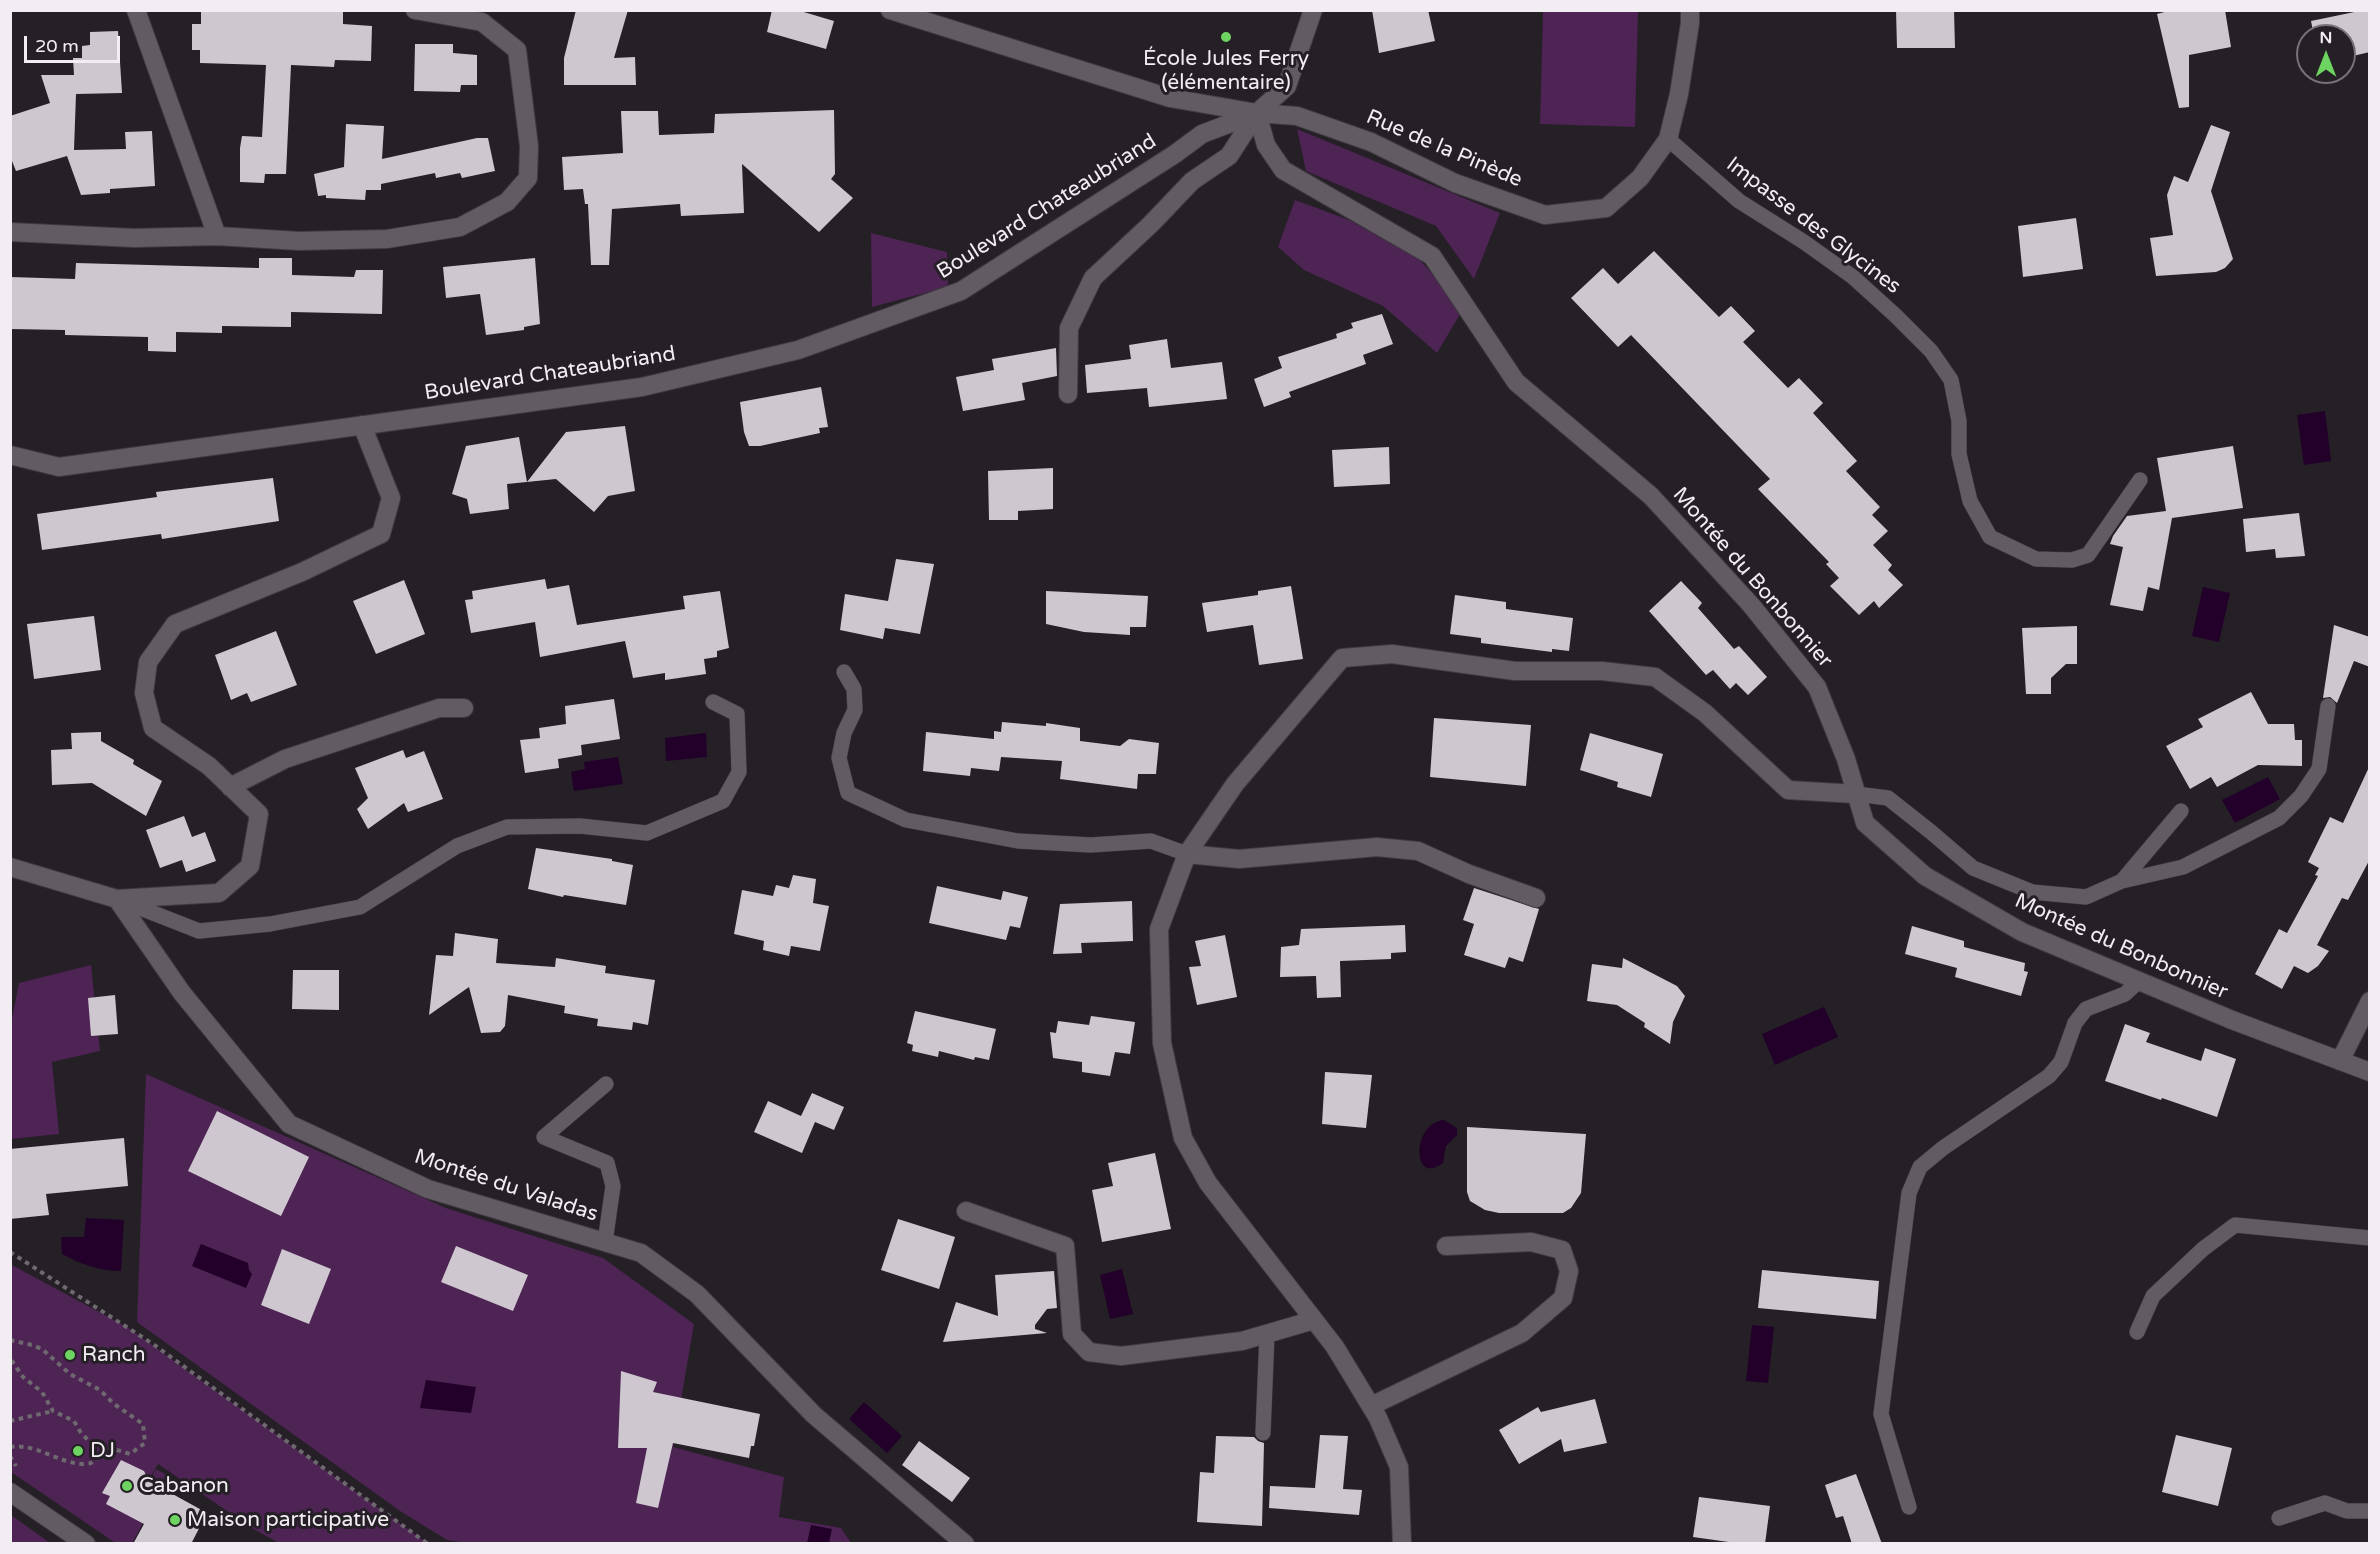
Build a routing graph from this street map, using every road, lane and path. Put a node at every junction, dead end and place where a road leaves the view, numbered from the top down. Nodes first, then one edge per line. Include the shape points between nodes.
1 (136, 10) edge
2 (415, 10) edge
3 (890, 10) edge
4 (1313, 10) edge
5 (1690, 10) edge
6 (1257, 112) junction
7 (1668, 139) junction
8 (10, 232) edge
9 (217, 236) junction
10 (1068, 394) dead end
11 (362, 425) junction
12 (10, 455) edge
13 (2140, 480) dead end
14 (844, 672) dead end
15 (713, 702) dead end
16 (2328, 706) dead end
17 (464, 708) dead end
18 (230, 787) junction
19 (1856, 794) junction
20 (2181, 811) dead end
21 (1187, 854) junction
22 (10, 867) edge
23 (2122, 881) junction
24 (1536, 898) dead end
25 (117, 899) junction
26 (2139, 981) junction
27 (2370, 1001) edge
28 (2340, 1061) junction
29 (2370, 1072) edge
30 (606, 1084) dead end
31 (966, 1211) dead end
32 (2370, 1238) edge
33 (605, 1242) junction
34 (1446, 1246) dead end
35 (10, 1252) edge
36 (1314, 1320) junction
37 (2137, 1332) dead end
38 (1267, 1334) junction
39 (10, 1340) edge
40 (10, 1358) edge
41 (1371, 1406) junction
42 (53, 1411) junction
43 (10, 1420) edge
44 (1263, 1433) dead end
45 (10, 1447) edge
46 (116, 1450) junction
47 (10, 1492) edge
48 (1909, 1507) dead end
49 (2370, 1511) edge
50 (2279, 1518) dead end
51 (86, 1544) edge
52 (428, 1544) edge
53 (965, 1544) edge
54 (1402, 1544) edge

1 - 9 street
2 - 9 street via 482,22 517,50 530,146 528,178 507,202 460,227 387,239 299,241
3 - 6 street, Rue de la Pinède via 1170,98
4 - 6 street via 1287,86
5 - 7 street, Rue de la Pinède via 1679,94
6 - 7 street, Rue de la Pinède via 1297,116 1327,126 1371,142 1455,183 1545,215 1606,208 1640,177
6 - 10 street via 1229,156 1192,181 1093,278 1069,328
6 - 11 street, Boulevard Chateaubriand via 1202,134 961,291 798,350 642,387
6 - 19 street, Montée du Bonbonnier via 1266,145 1283,170 1432,256 1516,382 1651,496 1751,605 1817,687
7 - 13 lane, Impasse des Glycines via 1739,201 1853,277 1931,351 1951,380 1959,421 1959,454 1970,501 1990,537 2036,559 2072,560 2088,555
8 - 9 street via 134,238
11 - 12 street, Boulevard Chateaubriand via 59,467
11 - 18 street via 391,498 381,534 302,572 175,624 148,662 144,693 153,728 209,766
14 - 21 lane via 854,689 855,710 844,733 839,758 848,793 906,820 1018,841 1091,845 1151,841
15 - 25 lane via 737,714 739,772 723,801 647,833 580,826 507,827 457,846 360,907 270,924 199,931
16 - 23 lane via 2319,769 2301,796 2279,818 2182,867
17 - 18 street via 440,708 285,759
18 - 25 street via 259,814 250,866 219,894
19 - 21 street via 1788,790 1705,713 1655,677 1602,671 1515,671 1392,654 1342,658 1235,784
19 - 23 lane via 1888,798 1973,868 2032,892 2086,897
19 - 26 street, Montée du Bonbonnier via 1865,823 1925,876 2022,932
20 - 23 lane
21 - 24 street via 1239,859 1377,847 1418,851
21 - 36 street via 1159,929 1162,1043 1183,1138 1208,1183
22 - 25 street
25 - 33 street, Montée du Valadas via 182,993 288,1124 428,1189
26 - 28 street, Montée du Bonbonnier
26 - 48 lane via 2125,994 2085,1009 2075,1023 2061,1062 2049,1076 1920,1167 1909,1193 1881,1414
27 - 28 street
28 - 29 street, Montée du Bonbonnier
30 - 33 lane via 544,1137 607,1163 613,1186
31 - 38 street via 1065,1246 1072,1334 1089,1352 1121,1356 1242,1341
32 - 37 lane via 2235,1225 2203,1248 2153,1296
33 - 53 street, Montée du Valadas via 641,1253 697,1294 814,1415
34 - 41 street via 1531,1242 1562,1250 1569,1270 1563,1298 1522,1333
35 - 52 path via 153,1344
36 - 38 street
36 - 41 street
38 - 44 lane
39 - 46 path via 42,1350 143,1424 145,1443 130,1454
40 - 42 path via 23,1377 42,1392
41 - 54 street via 1399,1467
42 - 43 path
42 - 46 path via 74,1421 89,1441
45 - 46 path via 31,1448 87,1464
47 - 51 street
49 - 50 lane via 2348,1511 2325,1503

